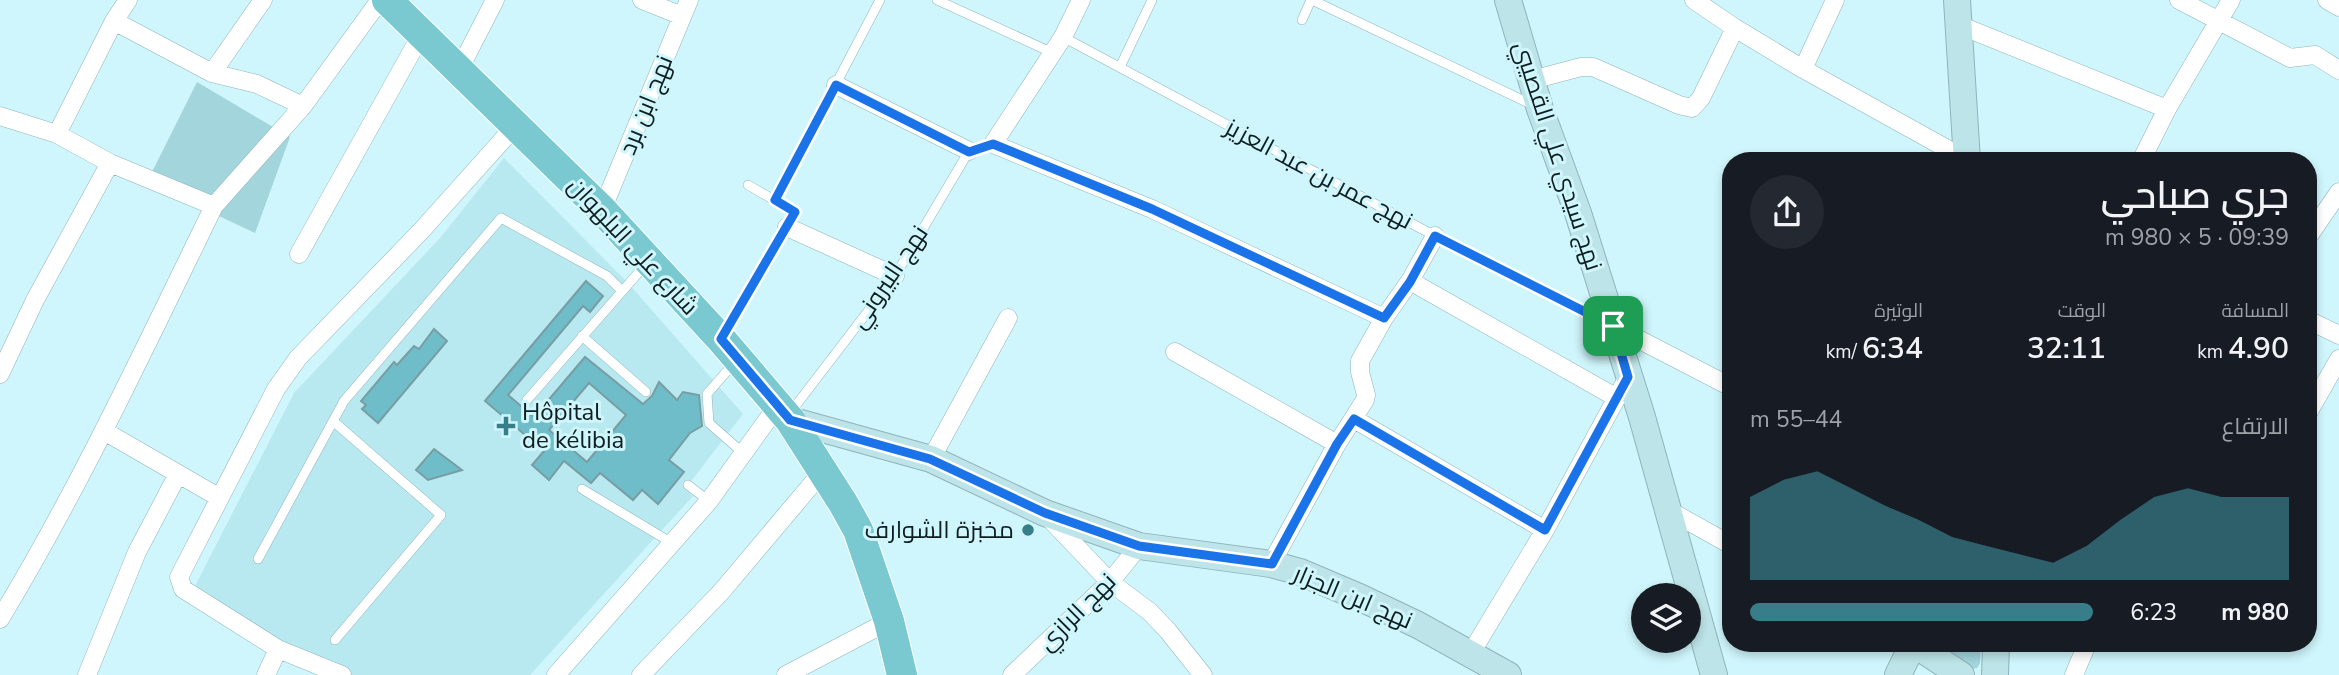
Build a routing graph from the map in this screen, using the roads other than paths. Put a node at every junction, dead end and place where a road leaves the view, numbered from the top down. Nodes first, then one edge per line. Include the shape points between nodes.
1 (128, 0) edge
2 (263, 0) edge
3 (380, 0) edge
4 (387, 0) edge
5 (495, 0) edge
6 (642, 0) edge
7 (880, 0) edge
8 (937, 0) edge
9 (1081, 0) edge
10 (1152, 0) edge
11 (1312, 0) edge
12 (1508, 0) edge
13 (1694, 0) edge
14 (1835, 0) edge
15 (2179, 0) edge
16 (2231, 0) edge
17 (2327, 0) edge
18 (2339, 6) edge
19 (685, 8) edge
20 (1958, 13) edge
21 (1302, 20) dead end
22 (114, 21) junction
23 (2219, 21) junction
24 (1735, 28) junction
25 (421, 35) junction
26 (1058, 45) junction
27 (1119, 67) junction
28 (1803, 69) junction
29 (459, 70) junction
30 (2339, 70) edge
31 (212, 73) junction
32 (1532, 80) junction
33 (836, 85) junction
34 (303, 106) junction
35 (1540, 109) junction
36 (2167, 109) junction
37 (0, 116) edge
38 (516, 125) junction
39 (57, 134) junction
40 (993, 144) junction
41 (969, 152) junction
42 (1952, 152) edge
43 (1967, 152) edge
44 (2146, 152) edge
45 (110, 163) junction
46 (748, 185) dead end
47 (2339, 192) edge
48 (775, 200) junction
49 (214, 206) junction
50 (603, 210) junction
51 (2317, 224) edge
52 (787, 227) junction
53 (1435, 236) junction
54 (299, 254) dead end
55 (649, 260) junction
56 (895, 276) junction
57 (1410, 282) junction
58 (621, 290) junction
59 (1008, 318) dead end
60 (1384, 318) junction
61 (2317, 324) edge
62 (1613, 326) junction
63 (2339, 335) edge
64 (582, 336) junction
65 (730, 349) junction
66 (1175, 352) dead end
67 (2339, 359) edge
68 (0, 374) edge
69 (1722, 382) edge
70 (1623, 388) junction
71 (646, 392) dead end
72 (2317, 397) edge
73 (527, 400) dead end
74 (785, 414) junction
75 (1354, 419) junction
76 (333, 421) junction
77 (104, 431) junction
78 (1337, 444) junction
79 (743, 453) junction
80 (930, 459) junction
81 (823, 471) junction
82 (178, 474) junction
83 (688, 485) dead end
84 (582, 489) dead end
85 (220, 498) junction
86 (709, 501) junction
87 (1668, 510) junction
88 (1045, 513) junction
89 (1545, 530) junction
90 (1722, 540) edge
91 (671, 543) junction
92 (1139, 546) junction
93 (258, 559) dead end
94 (1272, 564) junction
95 (1110, 582) junction
96 (0, 619) edge
97 (888, 621) junction
98 (335, 640) dead end
99 (278, 649) junction
100 (1909, 652) edge
101 (1925, 652) edge
102 (1996, 652) edge
103 (2084, 652) edge
104 (1471, 653) junction
105 (565, 672) edge
106 (87, 675) edge
107 (266, 675) edge
108 (342, 675) edge
109 (641, 675) edge
110 (786, 675) edge
111 (902, 675) edge
112 (1012, 675) edge
113 (1203, 675) edge
114 (1508, 675) edge
115 (1714, 675) edge
116 (1898, 675) edge
117 (1961, 675) edge
118 (1995, 675) edge
119 (2074, 675) edge

1 - 22 street
2 - 31 street
3 - 34 street
4 - 25 main road, شارع علي البلهوان
5 - 29 street
6 - 19 street
7 - 33 lane
8 - 26 lane, نهج عمر بن عبد العزيز
9 - 26 street
10 - 27 lane
11 - 21 lane
11 - 35 lane
12 - 32 street, نهج سيدي علي القصيبي
13 - 24 street
14 - 28 street
15 - 23 street
16 - 23 street
17 - 18 street
19 - 50 street, نهج ابن برد
20 - 36 street
20 - 43 street
22 - 31 street
22 - 39 street
23 - 30 street via 2290,58 2315,55
23 - 36 street
24 - 28 street
24 - 32 street via 1702,98 1692,108 1593,67
25 - 29 main road, شارع علي البلهوان
25 - 54 street
26 - 27 lane, نهج عمر بن عبد العزيز
26 - 40 street
27 - 53 lane, نهج عمر بن عبد العزيز
28 - 42 street
29 - 38 main road, شارع علي البلهوان
31 - 34 street via 257,84
32 - 35 street, نهج سيدي علي القصيبي
33 - 41 street
33 - 48 lane
34 - 49 street
35 - 62 street, نهج سيدي علي القصيبي
36 - 44 street
37 - 39 street
38 - 50 main road, شارع علي البلهوان
38 - 85 street via 286,374
39 - 45 street
40 - 41 lane
40 - 60 street via 1152,209
41 - 56 lane, نهج البيروني
45 - 49 street
45 - 68 street
46 - 48 lane
47 - 51 street
48 - 52 lane via 795,212
49 - 77 street
50 - 55 main road, شارع علي البلهوان
52 - 56 street
52 - 65 lane
53 - 57 street
53 - 62 lane, نهج عمر بن عبد العزيز
55 - 58 lane
55 - 65 main road, شارع علي البلهوان
56 - 74 lane, نهج البيروني
57 - 60 street
57 - 70 street
58 - 64 lane
58 - 76 lane via 607,275 501,218 344,401
59 - 80 street
60 - 75 street via 1360,361 1366,395
61 - 63 street
62 - 69 street
62 - 70 street, نهج سيدي علي القصيبي
64 - 71 lane
64 - 73 lane
65 - 74 main road, شارع علي البلهوان
65 - 79 lane via 707,394 709,423
66 - 78 street
67 - 72 street
70 - 87 street, نهج سيدي علي القصيبي via 1642,417
70 - 89 street
74 - 79 street
74 - 80 street, نهج ابن الجزار
74 - 81 main road, شارع علي البلهوان
75 - 78 street
75 - 89 street
76 - 93 lane
76 - 98 lane via 441,515
77 - 82 street
77 - 96 street
78 - 94 street
79 - 86 street
80 - 88 street, نهج ابن الجزار
81 - 97 main road, شارع علي البلهوان via 858,530
81 - 109 street via 721,592
82 - 85 street
82 - 106 street via 137,552
83 - 86 lane
84 - 91 lane
85 - 99 street via 179,583
86 - 91 street
87 - 90 street
87 - 115 street, نهج سيدي علي القصيبي
88 - 92 street, نهج ابن الجزار
88 - 95 street
89 - 104 street
91 - 105 street
92 - 94 street, نهج ابن الجزار
92 - 95 street, نهج الرازي
94 - 104 street, نهج ابن الجزار via 1359,597
95 - 112 street, نهج الرازي
95 - 113 street via 1150,612
97 - 110 street
97 - 111 main road, شارع علي البلهوان
99 - 107 street
99 - 108 street
100 - 116 street
101 - 117 street
102 - 118 street
103 - 119 street
104 - 114 street, نهج ابن الجزار

